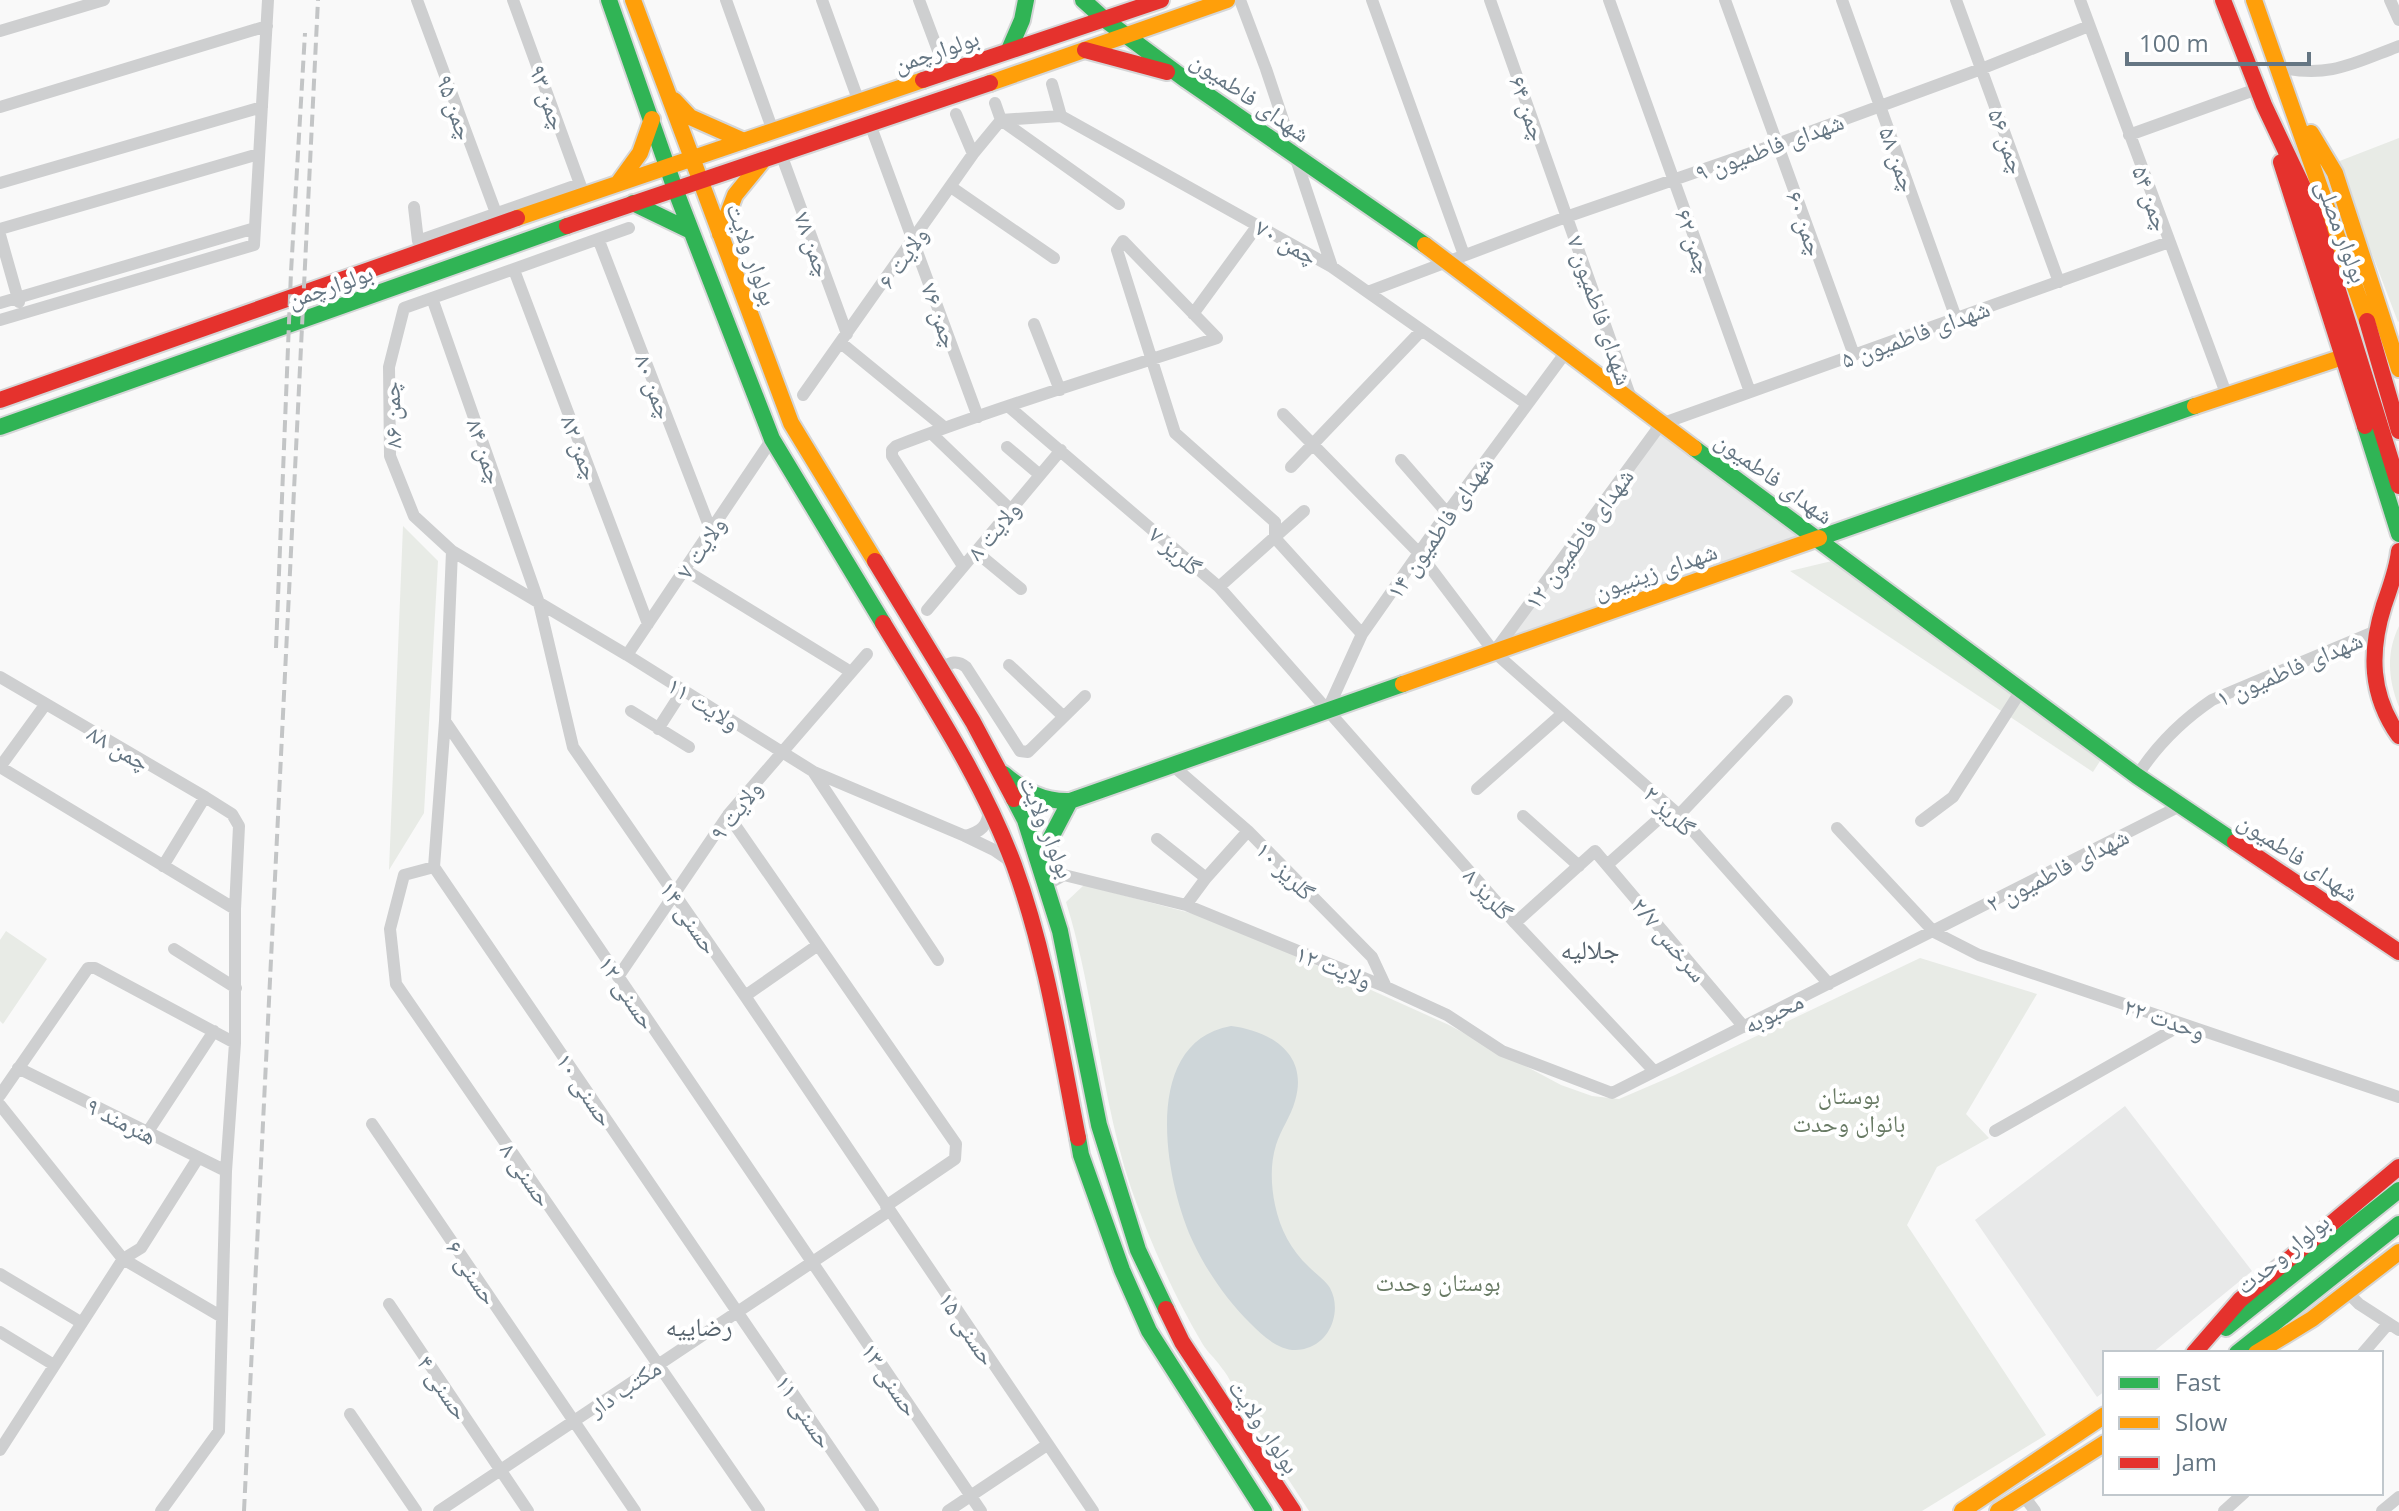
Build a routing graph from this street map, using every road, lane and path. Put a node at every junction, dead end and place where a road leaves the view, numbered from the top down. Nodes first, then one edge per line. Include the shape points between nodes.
1 (104, 0) edge
2 (268, 0) edge
3 (417, 0) edge
4 (513, 0) edge
5 (609, 0) edge
6 (633, 0) edge
7 (726, 0) edge
8 (822, 0) edge
9 (919, 0) edge
10 (1026, 0) edge
11 (1083, 0) edge
12 (1161, 0) edge
13 (1227, 0) edge
14 (1240, 0) edge
15 (1372, 0) edge
16 (1490, 0) edge
17 (1609, 0) edge
18 (1725, 0) edge
19 (1842, 0) edge
20 (1956, 0) edge
21 (2080, 0) edge
22 (2223, 0) edge
23 (2254, 0) edge
24 (2390, 0) edge
25 (1104, 19) junction
26 (2399, 20) edge
27 (267, 26) junction
28 (2089, 26) junction
29 (0, 31) edge
30 (1127, 37) junction
31 (2399, 46) edge
32 (1009, 50) junction
33 (1083, 50) junction
34 (2279, 67) junction
35 (1981, 69) junction
36 (946, 72) junction
37 (1186, 80) junction
38 (1052, 84) dead end
39 (2257, 89) junction
40 (669, 95) junction
41 (2290, 96) junction
42 (859, 102) junction
43 (995, 103) dead end
44 (2264, 105) junction
45 (0, 107) edge
46 (262, 107) junction
47 (1880, 107) junction
48 (956, 114) dead end
49 (1061, 116) junction
50 (652, 119) junction
51 (1001, 120) junction
52 (870, 124) junction
53 (773, 131) junction
54 (2129, 135) junction
55 (744, 141) junction
56 (1777, 144) junction
57 (259, 154) junction
58 (973, 154) junction
59 (1294, 156) junction
60 (773, 157) junction
61 (693, 159) junction
62 (668, 166) junction
63 (701, 181) junction
64 (1673, 181) junction
65 (0, 183) edge
66 (618, 183) junction
67 (951, 187) junction
68 (675, 189) junction
69 (582, 190) junction
70 (633, 203) junction
71 (1119, 204) dead end
72 (414, 207) dead end
73 (496, 213) junction
74 (1569, 216) junction
75 (1258, 225) junction
76 (255, 228) junction
77 (629, 228) dead end
78 (691, 231) junction
79 (0, 232) edge
80 (719, 236) junction
81 (599, 241) junction
82 (914, 242) junction
83 (2169, 242) junction
84 (1464, 255) junction
85 (1054, 258) dead end
86 (1448, 261) junction
87 (1332, 267) junction
88 (514, 270) junction
89 (2059, 282) junction
90 (1370, 291) junction
91 (18, 298) junction
92 (432, 298) junction
93 (0, 303) edge
94 (22, 313) junction
95 (1193, 314) junction
96 (1956, 318) junction
97 (0, 320) edge
98 (1034, 324) dead end
99 (1422, 330) junction
100 (844, 338) junction
101 (1566, 352) junction
102 (1854, 355) junction
103 (2343, 357) junction
104 (1151, 360) junction
105 (2399, 369) edge
106 (1060, 390) junction
107 (1750, 392) junction
108 (803, 395) dead end
109 (2227, 396) junction
110 (0, 400) edge
111 (1527, 404) junction
112 (1633, 404) junction
113 (1009, 407) junction
114 (1283, 414) dead end
115 (978, 417) junction
116 (1661, 424) junction
117 (0, 427) edge
118 (945, 428) junction
119 (2399, 431) edge
120 (931, 433) junction
121 (772, 439) junction
122 (1312, 445) junction
123 (1007, 447) dead end
124 (1061, 450) junction
125 (1401, 460) dead end
126 (1291, 467) dead end
127 (1040, 475) junction
128 (2399, 486) edge
129 (1010, 509) junction
130 (1304, 511) dead end
131 (1447, 513) junction
132 (711, 531) junction
133 (2399, 534) edge
134 (1275, 538) junction
135 (1820, 539) junction
136 (452, 551) junction
137 (975, 551) junction
138 (2399, 551) edge
139 (1420, 554) junction
140 (963, 566) junction
141 (685, 570) junction
142 (1219, 587) junction
143 (1021, 589) dead end
144 (539, 603) junction
145 (2399, 605) edge
146 (927, 610) dead end
147 (648, 624) junction
148 (2376, 631) junction
149 (1362, 634) junction
150 (1494, 652) junction
151 (867, 654) dead end
152 (627, 655) junction
153 (1009, 665) dead end
154 (940, 668) junction
155 (851, 672) junction
156 (0, 677) edge
157 (2022, 689) junction
158 (683, 690) junction
159 (1085, 696) dead end
160 (1787, 701) dead end
161 (45, 705) junction
162 (631, 711) dead end
163 (1327, 711) junction
164 (1562, 714) junction
165 (1064, 717) junction
166 (445, 721) junction
167 (658, 729) junction
168 (2399, 736) edge
169 (689, 747) dead end
170 (782, 752) junction
171 (1172, 765) junction
172 (0, 767) edge
173 (997, 768) junction
174 (814, 772) junction
175 (2137, 776) junction
176 (1477, 789) dead end
177 (205, 797) junction
178 (1070, 801) junction
179 (2180, 806) junction
180 (989, 807) junction
181 (1675, 811) junction
182 (728, 815) junction
183 (1523, 816) dead end
184 (1921, 821) dead end
185 (1837, 828) dead end
186 (1248, 831) junction
187 (965, 836) junction
188 (1157, 839) dead end
189 (1013, 863) junction
190 (1607, 865) junction
191 (163, 866) junction
192 (1579, 866) junction
193 (434, 867) junction
194 (1206, 878) junction
195 (1046, 885) junction
196 (674, 895) junction
197 (1186, 905) junction
198 (235, 909) junction
199 (1515, 923) junction
200 (1934, 932) junction
201 (818, 945) junction
202 (174, 949) dead end
203 (2399, 952) edge
204 (938, 960) dead end
205 (618, 977) junction
206 (1829, 984) junction
207 (1386, 987) junction
208 (236, 988) junction
209 (745, 996) junction
210 (2183, 1024) junction
211 (1744, 1027) junction
212 (214, 1031) junction
213 (235, 1043) junction
214 (18, 1068) junction
215 (1654, 1071) junction
216 (1612, 1093) joint
217 (0, 1095) edge
218 (2399, 1097) edge
219 (0, 1105) edge
220 (372, 1124) dead end
221 (1995, 1131) dead end
222 (147, 1133) junction
223 (198, 1158) junction
224 (2399, 1167) edge
225 (226, 1171) junction
226 (2399, 1190) edge
227 (888, 1208) junction
228 (2399, 1224) edge
229 (2399, 1252) edge
230 (123, 1259) junction
231 (812, 1262) junction
232 (0, 1274) edge
233 (2348, 1293) junction
234 (389, 1304) dead end
235 (737, 1312) junction
236 (222, 1317) junction
237 (82, 1323) junction
238 (2394, 1327) edge
239 (0, 1332) edge
240 (2197, 1351) edge
241 (2198, 1351) edge
242 (2240, 1351) edge
243 (2260, 1351) edge
244 (2365, 1351) edge
245 (54, 1365) junction
246 (658, 1365) junction
247 (350, 1414) dead end
248 (2103, 1416) edge
249 (574, 1421) junction
250 (2103, 1444) edge
251 (1047, 1445) junction
252 (0, 1450) edge
253 (500, 1470) junction
254 (2023, 1495) junction
255 (2242, 1495) edge
256 (971, 1496) junction
257 (2399, 1497) edge
258 (161, 1511) edge
259 (416, 1511) edge
260 (439, 1511) edge
261 (528, 1511) edge
262 (635, 1511) edge
263 (759, 1511) edge
264 (873, 1511) edge
265 (948, 1511) edge
266 (981, 1511) edge
267 (1093, 1511) edge
268 (1264, 1511) edge
269 (1293, 1511) edge
270 (1962, 1511) edge
271 (1998, 1511) edge
272 (2035, 1511) edge
273 (2224, 1511) edge
274 (2382, 1511) edge

1 - 29 street
2 - 27 street
3 - 73 street, چمن ۹۵
4 - 69 street, چمن ۹۳
5 - 50 main road
6 - 40 main road
7 - 53 street
8 - 42 street
9 - 36 street
10 - 32 main road
11 - 25 main road
12 - 25 main road, بولوارچمن
13 - 30 main road, بولوارچمن
14 - 59 street
15 - 84 street
16 - 74 street, چمن ۶۴
17 - 64 street, چمن ۶۲
18 - 56 street, چمن ۶۰
19 - 47 street, چمن ۵۸
20 - 35 street, چمن ۵۶
21 - 28 street, چمن ۵۴
22 - 39 main road, بولوار مصلی
23 - 34 main road, بولوار مصلی
24 - 26 street
25 - 30 main road, شهدای فاطمیون
25 - 32 main road, بولوارچمن
27 - 45 street
27 - 46 street
28 - 35 street, شهدای فاطمیون ۹
28 - 54 street, چمن ۵۴
30 - 33 main road, بولوارچمن
30 - 37 main road, شهدای فاطمیون
31 - 34 street via 2328,72
32 - 36 main road, بولوارچمن
33 - 37 main road
33 - 52 main road, بولوارچمن
34 - 41 main road, بولوار مصلی
35 - 47 street, شهدای فاطمیون ۹
35 - 89 street, چمن ۵۶
36 - 42 main road, بولوارچمن
37 - 59 main road, شهدای فاطمیون
38 - 49 street
39 - 44 main road, بولوار مصلی
39 - 54 street
40 - 55 main road via 690,117
40 - 61 main road
41 - 105 main road via 2335,173
41 - 119 main road, بولوار مصلی
42 - 53 main road, بولوارچمن
43 - 51 street
44 - 103 main road
44 - 128 main road, بولوار مصلی via 2311,204
46 - 57 street
46 - 65 street
47 - 56 street, شهدای فاطمیون ۹
47 - 96 street, چمن ۵۸
48 - 58 street
49 - 51 street
49 - 75 street, چمن ۷۰
50 - 62 main road
50 - 66 main road via 645,146
51 - 58 street, ولایت ۶
51 - 71 street
52 - 60 main road, بولوارچمن
52 - 82 street, چمن ۷۶
53 - 55 main road, بولوارچمن
54 - 83 street, چمن ۵۴
55 - 61 main road, بولوارچمن
56 - 64 street, شهدای فاطمیون ۹
56 - 102 street, چمن ۶۰
57 - 76 street
57 - 79 street
58 - 67 street, ولایت ۶
59 - 86 main road, شهدای فاطمیون
59 - 87 street
60 - 63 main road, بولوارچمن
60 - 80 main road via 737,188
60 - 100 street, چمن ۷۸
61 - 62 main road, بولوارچمن
61 - 63 main road, بولوار ولایت
62 - 66 main road, بولوارچمن
62 - 68 main road, بولوار ولایت
63 - 68 main road, بولوارچمن
63 - 80 main road, بولوار ولایت
64 - 74 street, شهدای فاطمیون ۹
64 - 107 street, چمن ۶۲
66 - 69 main road, بولوارچمن
67 - 82 street, ولایت ۶
67 - 85 street
68 - 70 main road, بولوارچمن
68 - 78 main road, بولوار ولایت
69 - 73 street
69 - 110 main road, بولوارچمن
70 - 78 main road
70 - 117 main road, بولوارچمن
72 - 73 street via 418,241
74 - 84 street, شهدای فاطمیون ۹
74 - 112 street, شهدای فاطمیون ۷
75 - 87 street, چمن ۷۰
75 - 95 street
76 - 91 street
76 - 94 street via 254,245
77 - 81 street
78 - 121 main road, بولوار ولایت
79 - 91 street
80 - 154 main road, بولوار ولایت via 791,423
81 - 88 street
81 - 132 street, چمن ۸۰
82 - 100 street, ولایت ۶
82 - 115 street, چمن ۷۶
83 - 89 street, شهدای فاطمیون ۵
83 - 109 street, چمن ۵۴
84 - 86 street, شهدای فاطمیون ۹
86 - 90 street, شهدای فاطمیون ۹
86 - 101 main road, شهدای فاطمیون
87 - 90 street, چمن ۷۰
88 - 92 street
88 - 147 street, چمن ۸۲
89 - 96 street, شهدای فاطمیون ۵
90 - 99 street, چمن ۷۰
91 - 93 street
91 - 94 street
92 - 136 street, چمن ۸۶ via 404,308 389,367 390,456 414,516
92 - 144 street, چمن ۸۴
94 - 97 street
95 - 104 street via 1217,338
95 - 104 street via 1123,241 1117,250
96 - 102 street, شهدای فاطمیون ۵
98 - 106 street
99 - 111 street, چمن ۷۰
99 - 122 street
100 - 108 street, ولایت ۶
100 - 118 street
101 - 111 street, شهدای فاطمیون ۱۴
101 - 112 main road, شهدای فاطمیون
102 - 107 street, شهدای فاطمیون ۵
103 - 109 main road, شهدای زینبیون
103 - 133 main road
104 - 106 street
104 - 134 street via 1175,433 1275,522
106 - 113 street
107 - 116 street, شهدای فاطمیون ۵
109 - 135 main road, شهدای زینبیون
111 - 131 street, شهدای فاطمیون ۱۴
112 - 116 main road, شهدای فاطمیون
113 - 115 street
113 - 124 street, گلریز ۷
114 - 122 street, گلریز ۲
115 - 118 street
116 - 135 main road, شهدای فاطمیون
116 - 150 street, شهدای فاطمیون ۱۲
118 - 120 street
120 - 129 street
120 - 140 street via 896,446 892,456
121 - 132 street, ولایت ۷
121 - 180 main road, بولوار ولایت
122 - 126 street
122 - 139 street, گلریز ۲
123 - 127 street
124 - 127 street, ولایت ۸
124 - 142 street, گلریز ۷
125 - 131 street
127 - 129 street, ولایت ۸
129 - 137 street, ولایت ۸
130 - 134 street
131 - 139 street, شهدای فاطمیون ۱۴
132 - 141 street, ولایت ۷
134 - 142 street
134 - 149 street
135 - 150 main road, شهدای زینبیون
135 - 157 main road, شهدای فاطمیون
136 - 144 street, ولایت ۱۱
136 - 166 street
137 - 140 street, ولایت ۸
137 - 143 street
138 - 148 main road
139 - 149 street, شهدای فاطمیون ۱۴
139 - 150 street, گلریز ۲
140 - 146 street, ولایت ۸
141 - 147 street, ولایت ۷
141 - 155 street
142 - 163 street, گلریز ۷
144 - 152 street, ولایت ۱۱
144 - 196 street, حسنی ۱۴ via 573,747
145 - 148 main road
147 - 152 street, ولایت ۷
148 - 168 main road via 2376,694 2386,721
148 - 175 street, شهدای فاطمیون ۱ via 2212,700 2154,750
149 - 163 street, شهدای فاطمیون ۱۴
150 - 163 main road, شهدای زینبیون
150 - 164 street, گلریز ۲
151 - 155 street, ولایت ۹
152 - 158 street, ولایت ۱۱
153 - 165 street
154 - 165 street via 954,661 966,667 1020,751 1028,752
154 - 173 main road, بولوار ولایت
155 - 170 street, ولایت ۹
156 - 161 street, چمن ۸۸
157 - 175 main road, شهدای فاطمیون
157 - 184 street via 1953,797
158 - 167 street
158 - 170 street, ولایت ۱۱
159 - 165 street
160 - 181 street
161 - 172 street
161 - 177 street, چمن ۸۸
162 - 167 street
163 - 171 main road, شهدای زینبیون
163 - 199 street, گلریز ۸
164 - 176 street
164 - 181 street, گلریز ۲
166 - 193 street
166 - 205 street, حسنی ۱۲
167 - 169 street
170 - 174 street, ولایت ۱۱
170 - 182 street, ولایت ۹
171 - 178 main road, شهدای زینبیون
171 - 186 street, گلریز ۱۰
172 - 191 street
173 - 178 main road via 1036,796 1052,803
173 - 195 main road, بولوار ولایت via 1025,820
174 - 187 street, ولایت ۱۱
174 - 204 street
175 - 179 main road, شهدای فاطمیون
177 - 191 street
177 - 198 street, چمن ۸۸ via 237,818
178 - 195 main road via 1050,833
179 - 200 street, شهدای فاطمیون ۲
179 - 203 main road, شهدای فاطمیون
180 - 187 street via 983,829
180 - 189 main road, بولوار ولایت
181 - 190 street
181 - 206 street, گلریز ۲
182 - 196 street, ولایت ۹
182 - 201 street
183 - 192 street
185 - 200 street, وحدت ۲۲
186 - 194 street
186 - 207 street, گلریز ۱۰ via 1372,957
187 - 189 street, ولایت ۱۱
188 - 194 street
189 - 268 main road, بولوار ولایت via 1045,971 1081,1155 1122,1270 1149,1331
190 - 192 street, سرخس ۲/۷ via 1595,851
190 - 211 street, سرخس ۲/۷
191 - 198 street
192 - 199 street
193 - 235 street, حسنی ۱۰
193 - 246 street, حسنی ۸ via 404,875 390,929 396,984
194 - 197 street
195 - 197 street, ولایت ۱۲ via 1064,875
195 - 269 main road, بولوار ولایت via 1074,991 1099,1125 1138,1250 1182,1342
196 - 205 street, ولایت ۹
196 - 209 street, حسنی ۱۴
197 - 207 street, ولایت ۱۲
198 - 208 street
199 - 215 street, گلریز ۸
200 - 206 street, محبوبه
200 - 210 street, وحدت ۲۲ via 1979,955
201 - 209 street
201 - 227 street, مکتب دار via 956,1144 955,1159
202 - 208 street
205 - 231 street, حسنی ۱۲
206 - 211 street, محبوبه
207 - 216 street, ولایت ۱۲ via 1447,1015 1502,1051
208 - 213 street
209 - 227 street, حسنی ۱۴
210 - 218 street, وحدت ۲۲
210 - 221 street
211 - 215 street, محبوبه
212 - 213 street
212 - 214 street via 88,968
212 - 222 street
213 - 225 street
214 - 217 street
214 - 222 street, هنرمند ۹
215 - 216 street, محبوبه
219 - 230 street
220 - 249 street, حسنی ۶
222 - 223 street, هنرمند ۹
223 - 225 street, هنرمند ۹
223 - 230 street via 141,1248
224 - 240 main road via 2240,1300
225 - 236 street
226 - 241 main road, بولوار وحدت
227 - 231 street, مکتب دار
227 - 251 street, حسنی ۱۵
228 - 242 main road, بولوار وحدت
229 - 233 main road
230 - 236 street
230 - 237 street
231 - 235 street, مکتب دار
231 - 256 street, حسنی ۱۳
232 - 237 street
233 - 238 street
233 - 243 main road via 2288,1338
234 - 253 street, حسنی ۴
235 - 246 street, مکتب دار
235 - 264 street, حسنی ۱۱
236 - 258 street via 219,1431
237 - 245 street
238 - 244 street
239 - 245 street
245 - 252 street
246 - 249 street, مکتب دار
246 - 263 street, حسنی ۸
247 - 259 street
248 - 270 main road
249 - 253 street, مکتب دار
249 - 262 street, حسنی ۶
250 - 254 main road
251 - 256 street
251 - 267 street, حسنی ۱۵
253 - 260 street, مکتب دار
253 - 261 street, حسنی ۴
254 - 271 main road
254 - 272 street
255 - 273 street
256 - 265 street
256 - 266 street, حسنی ۱۳
257 - 274 street

